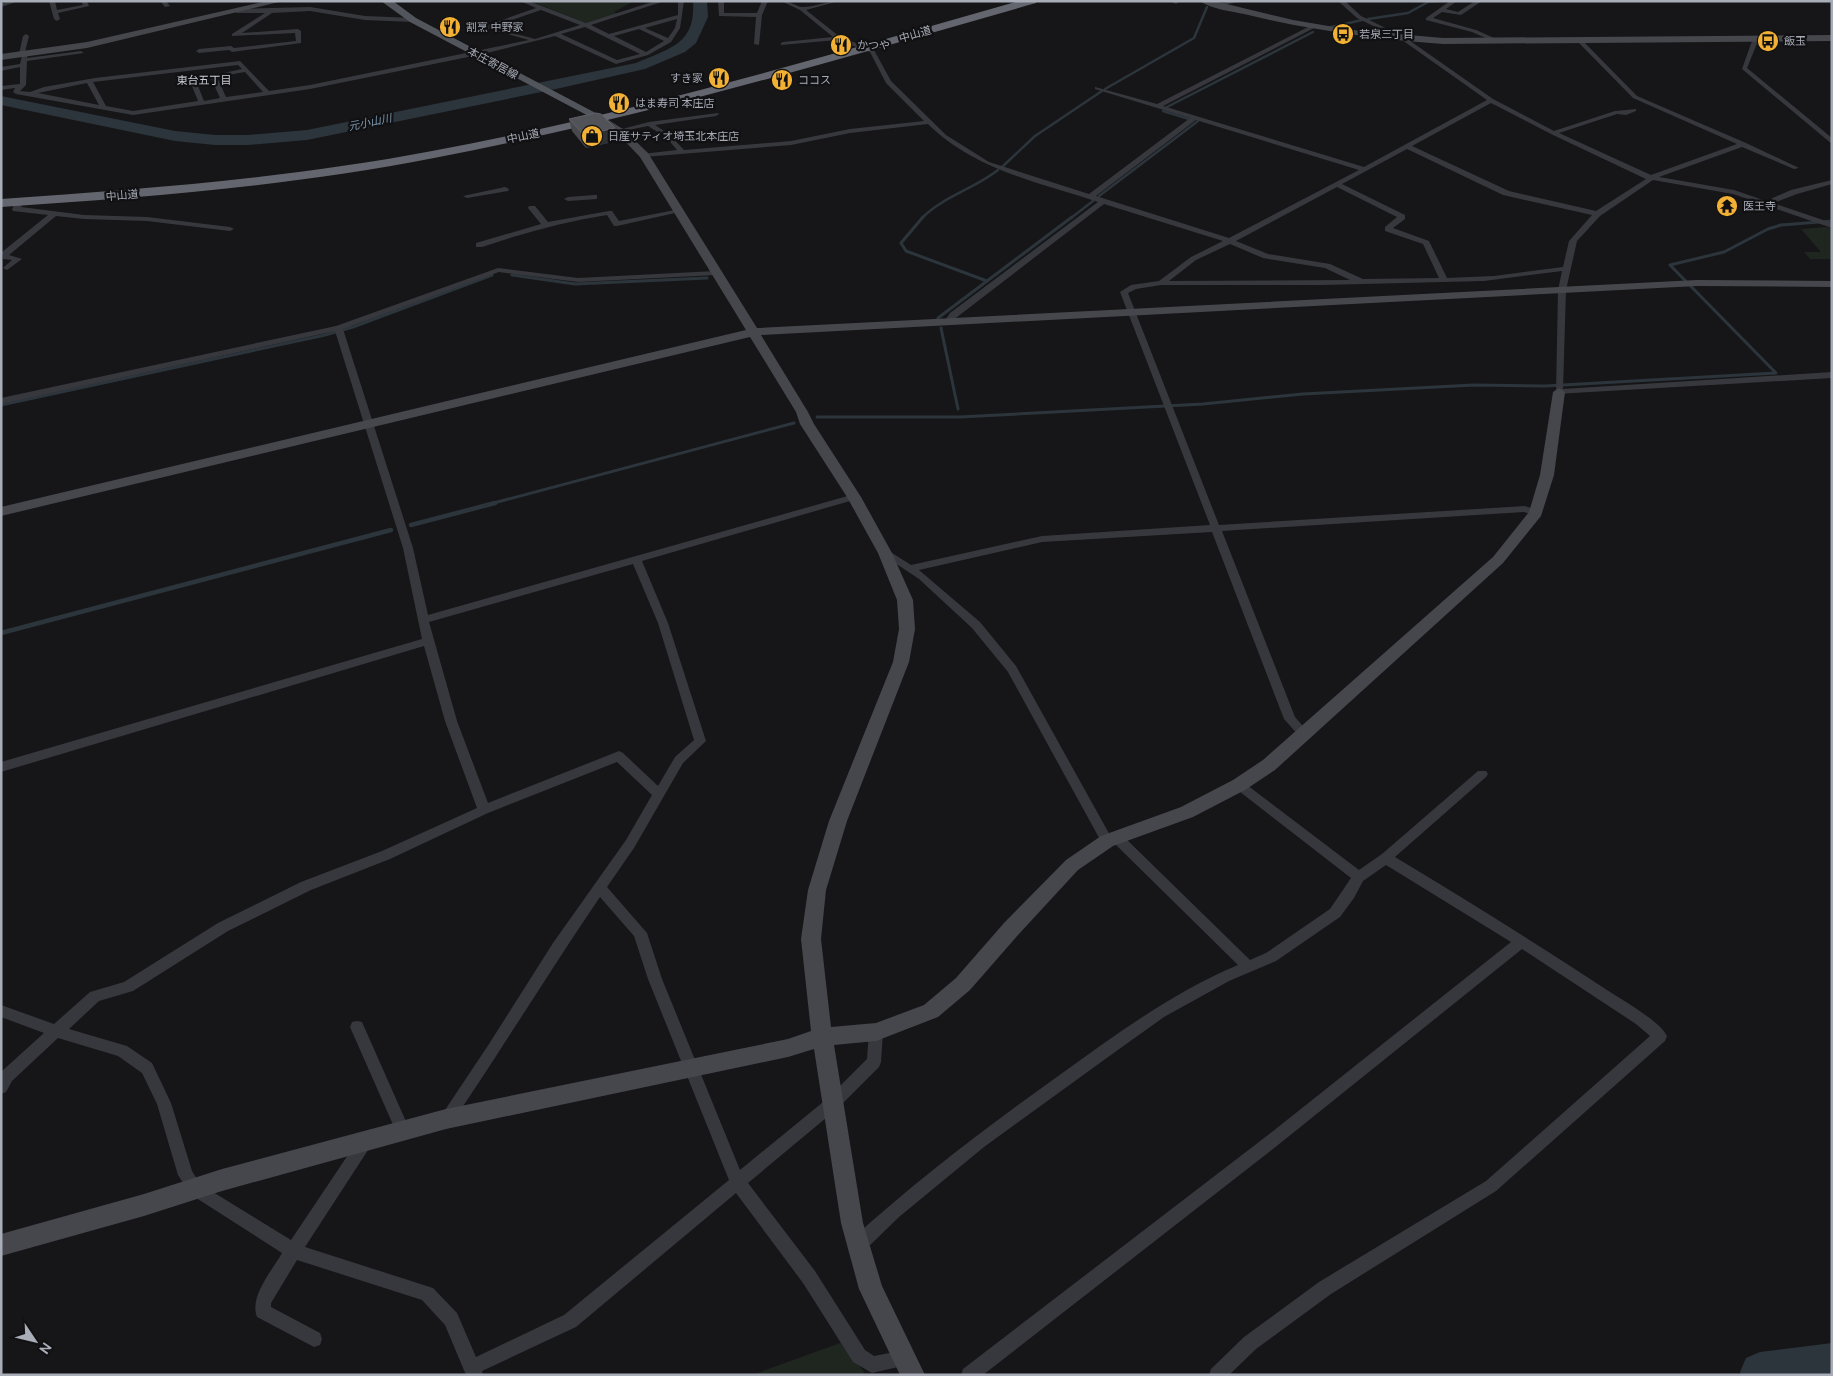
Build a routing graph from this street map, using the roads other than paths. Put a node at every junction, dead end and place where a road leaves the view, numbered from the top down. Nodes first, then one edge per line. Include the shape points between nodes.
1 (16, 1) edge
2 (52, 1) edge
3 (84, 1) edge
4 (279, 1) edge
5 (316, 1) edge
6 (386, 1) edge
7 (523, 1) edge
8 (662, 1) edge
9 (682, 1) edge
10 (721, 1) edge
11 (765, 1) edge
12 (784, 1) edge
13 (836, 1) edge
14 (1032, 1) edge
15 (1172, 1) edge
16 (1204, 1) edge
17 (1239, 1) edge
18 (1341, 1) edge
19 (1454, 1) edge
20 (1479, 1) edge
21 (826, 2) edge
22 (1176, 2) edge
23 (1, 4) edge
24 (1216, 5) junction
25 (541, 8) junction
26 (307, 9) junction
27 (802, 9) junction
28 (1441, 10) junction
29 (236, 11) junction
30 (271, 11) junction
31 (55, 12) junction
32 (759, 15) junction
33 (680, 16) junction
34 (57, 19) dead end
35 (413, 20) junction
36 (586, 25) junction
37 (247, 27) junction
38 (638, 27) junction
39 (1312, 27) junction
40 (279, 28) dead end
41 (556, 34) junction
42 (234, 35) junction
43 (26, 36) dead end
44 (609, 36) junction
45 (838, 38) junction
46 (1832, 38) edge
47 (1404, 39) junction
48 (1753, 39) junction
49 (536, 40) junction
50 (1580, 41) junction
51 (670, 42) junction
52 (1499, 42) junction
53 (757, 44) dead end
54 (784, 44) dead end
55 (864, 48) junction
56 (231, 49) junction
57 (199, 51) dead end
58 (81, 53) dead end
59 (475, 53) junction
60 (646, 54) junction
61 (1, 57) edge
62 (23, 58) junction
63 (240, 63) junction
64 (1, 69) edge
65 (246, 70) junction
66 (89, 81) junction
67 (23, 85) junction
68 (195, 86) dead end
69 (1097, 88) dead end
70 (1, 90) edge
71 (16, 92) junction
72 (266, 92) junction
73 (30, 94) junction
74 (224, 99) junction
75 (1491, 100) junction
76 (202, 102) junction
77 (1158, 106) junction
78 (104, 108) junction
79 (1634, 110) dead end
80 (716, 114) dead end
81 (1195, 118) junction
82 (602, 119) junction
83 (930, 122) junction
84 (649, 124) junction
85 (620, 131) junction
86 (1554, 133) junction
87 (1832, 142) edge
88 (1744, 144) junction
89 (1408, 147) junction
90 (681, 151) junction
91 (644, 155) junction
92 (1796, 168) dead end
93 (1364, 169) junction
94 (1651, 178) junction
95 (1832, 182) edge
96 (1336, 184) junction
97 (505, 189) dead end
98 (467, 196) dead end
99 (594, 197) dead end
100 (1090, 197) junction
101 (580, 198) junction
102 (568, 199) dead end
103 (1103, 201) junction
104 (20, 202) junction
105 (1767, 203) junction
106 (1, 204) edge
107 (532, 208) dead end
108 (680, 212) junction
109 (54, 214) junction
110 (1597, 214) junction
111 (583, 216) junction
112 (545, 224) junction
113 (1831, 226) edge
114 (230, 228) dead end
115 (1230, 241) junction
116 (478, 246) dead end
117 (4, 253) edge
118 (7, 268) dead end
119 (1566, 269) junction
120 (716, 272) junction
121 (1444, 280) junction
122 (1161, 283) junction
123 (1364, 283) junction
124 (1832, 284) edge
125 (1562, 290) junction
126 (1133, 313) junction
127 (948, 322) junction
128 (338, 328) junction
129 (754, 332) junction
130 (1832, 375) edge
131 (1559, 392) junction
132 (1, 401) edge
133 (369, 423) junction
134 (854, 497) junction
135 (1, 512) edge
136 (1536, 513) junction
137 (1216, 529) junction
138 (885, 553) junction
139 (636, 559) junction
140 (911, 568) junction
141 (423, 620) junction
142 (428, 641) junction
143 (1304, 734) junction
144 (1, 767) edge
145 (1482, 774) dead end
146 (1239, 785) junction
147 (658, 793) junction
148 (484, 810) junction
149 (1112, 839) junction
150 (1386, 858) junction
151 (1358, 877) junction
152 (600, 888) junction
153 (1522, 941) junction
154 (1248, 966) junction
155 (1, 1011) edge
156 (357, 1027) dead end
157 (56, 1031) junction
158 (876, 1032) junction
159 (822, 1037) junction
160 (690, 1068) junction
161 (1, 1088) edge
162 (833, 1103) junction
163 (446, 1119) junction
164 (403, 1130) junction
165 (366, 1140) junction
166 (738, 1183) junction
167 (196, 1189) junction
168 (1, 1245) edge
169 (858, 1245) junction
170 (293, 1251) junction
171 (314, 1339) dead end
172 (905, 1358) junction
173 (474, 1371) edge
174 (913, 1375) edge
175 (969, 1375) edge
176 (1217, 1375) edge

1 - 23 street
2 - 31 street
3 - 31 street via 86,6
4 - 29 street
5 - 26 street
6 - 35 main road, 本庄寄居線
7 - 25 street
8 - 36 street
9 - 33 street
10 - 32 street via 721,15
11 - 32 street
12 - 27 street
13 - 21 street
14 - 55 highway, 中山道
15 - 22 street
16 - 24 street
17 - 24 street
18 - 47 street via 1359,17
19 - 28 street
20 - 28 street via 1459,14
21 - 27 street
24 - 39 street
25 - 36 street
25 - 49 street via 485,27
26 - 30 street
26 - 35 street via 365,18
27 - 45 street
28 - 52 street via 1428,19 1474,31
29 - 30 street
29 - 62 street
30 - 37 street
31 - 34 street
32 - 53 street
33 - 38 street
33 - 51 street via 678,30
35 - 59 main road, 本庄寄居線
36 - 41 street
36 - 44 street
37 - 40 street
37 - 42 street
38 - 44 street
38 - 51 street
39 - 47 street
39 - 77 street
41 - 49 street
41 - 60 street via 616,62
42 - 56 street via 230,38
42 - 56 street via 298,31 299,42
43 - 62 street
44 - 60 street
45 - 54 street
45 - 55 street
46 - 48 street
47 - 52 street
47 - 75 street
48 - 50 street
48 - 87 street via 1755,41 1744,68
49 - 59 street
50 - 52 street
50 - 88 street via 1635,97
51 - 60 street
55 - 82 highway, 中山道
55 - 83 street via 872,51 888,82
56 - 57 street
56 - 63 street
58 - 62 street
59 - 72 street via 310,87
59 - 82 main road, 本庄寄居線
61 - 62 street
62 - 64 street
62 - 67 street
63 - 65 street
63 - 66 street
65 - 72 street
65 - 74 street via 214,76
66 - 73 street
66 - 78 street
67 - 70 street
67 - 71 street
68 - 76 street
69 - 77 street
70 - 71 street
71 - 73 street
72 - 74 street
73 - 78 street
74 - 76 street
75 - 86 street
75 - 89 street
76 - 78 street via 133,113
77 - 81 street
79 - 86 street via 1617,112
80 - 84 street
81 - 93 street
81 - 100 street
82 - 85 street
82 - 104 highway, 中山道 via 430,155 321,172 159,191
83 - 90 street via 850,131 792,143
83 - 100 street via 944,136 987,163
84 - 85 street
84 - 90 street via 668,136
85 - 91 street
86 - 94 street
88 - 92 street
88 - 94 street
89 - 93 street
89 - 110 street via 1520,198
90 - 91 street
91 - 108 street
93 - 96 street
94 - 105 street via 1734,192
94 - 110 street
95 - 105 street
96 - 115 street
96 - 121 street via 1402,217 1388,229 1426,243
97 - 98 street
99 - 101 street
100 - 103 street
101 - 102 street
101 - 111 street
103 - 115 street
103 - 127 street via 952,315
104 - 106 highway, 中山道
104 - 109 street via 16,209
105 - 113 street
107 - 112 street
108 - 111 street via 618,224 609,212
108 - 120 street
109 - 114 street
109 - 117 street
110 - 119 street via 1573,241
111 - 112 street
112 - 116 street
115 - 122 street via 1193,256
115 - 123 street via 1266,256 1327,266
117 - 118 street via 6,258 18,259
119 - 121 street via 1499,278
119 - 125 street
120 - 128 street via 578,280 498,270
120 - 129 street
121 - 123 street
122 - 123 street
122 - 126 street via 1124,292
124 - 125 street via 1697,283
125 - 126 street
125 - 131 street
126 - 127 street
126 - 137 street
127 - 129 street
128 - 132 street
128 - 133 street
129 - 133 street
129 - 134 street
130 - 131 street
131 - 136 street via 1547,475
133 - 135 street
133 - 141 street via 408,548
134 - 138 street
134 - 139 street
136 - 137 street via 1525,509
136 - 143 street via 1498,560
137 - 140 street via 1042,539
137 - 143 street via 1290,719
138 - 140 street
138 - 159 street via 904,600 907,629 901,662 838,821 817,890 811,938
139 - 141 street
139 - 147 street via 663,623 700,741 679,760
140 - 149 street via 976,625 1012,669
141 - 142 street
142 - 144 street
142 - 148 street via 451,721
143 - 146 street
145 - 150 street
146 - 149 street via 1187,812
146 - 151 street
147 - 148 street via 619,756
147 - 152 street via 630,844
148 - 157 street via 386,855 306,886 223,927 128,987 95,996
149 - 154 street
149 - 158 street via 1072,865 963,984 931,1011
150 - 151 street
150 - 153 street
151 - 154 street via 1335,913 1271,957
152 - 160 street via 640,933
152 - 163 street
153 - 175 street via 1273,1140
153 - 176 street via 1660,1036 1491,1186 1325,1288 1250,1344
154 - 169 street via 1159,1013 1110,1047 978,1142
155 - 157 street
156 - 164 street
157 - 161 street via 7,1076
157 - 167 street via 122,1051 147,1068 164,1104 186,1175
158 - 159 street
158 - 162 street via 874,1062
159 - 160 street via 788,1048
159 - 162 street
160 - 163 street
160 - 166 street
162 - 166 street
162 - 169 street
163 - 164 street
164 - 165 street
165 - 167 street
165 - 170 street
166 - 172 street via 809,1277 859,1356 872,1365
166 - 173 street via 570,1321
167 - 168 street
167 - 170 street
169 - 172 street via 871,1289
170 - 171 street via 263,1301 263,1311
170 - 173 street via 427,1294 451,1319
172 - 174 street

